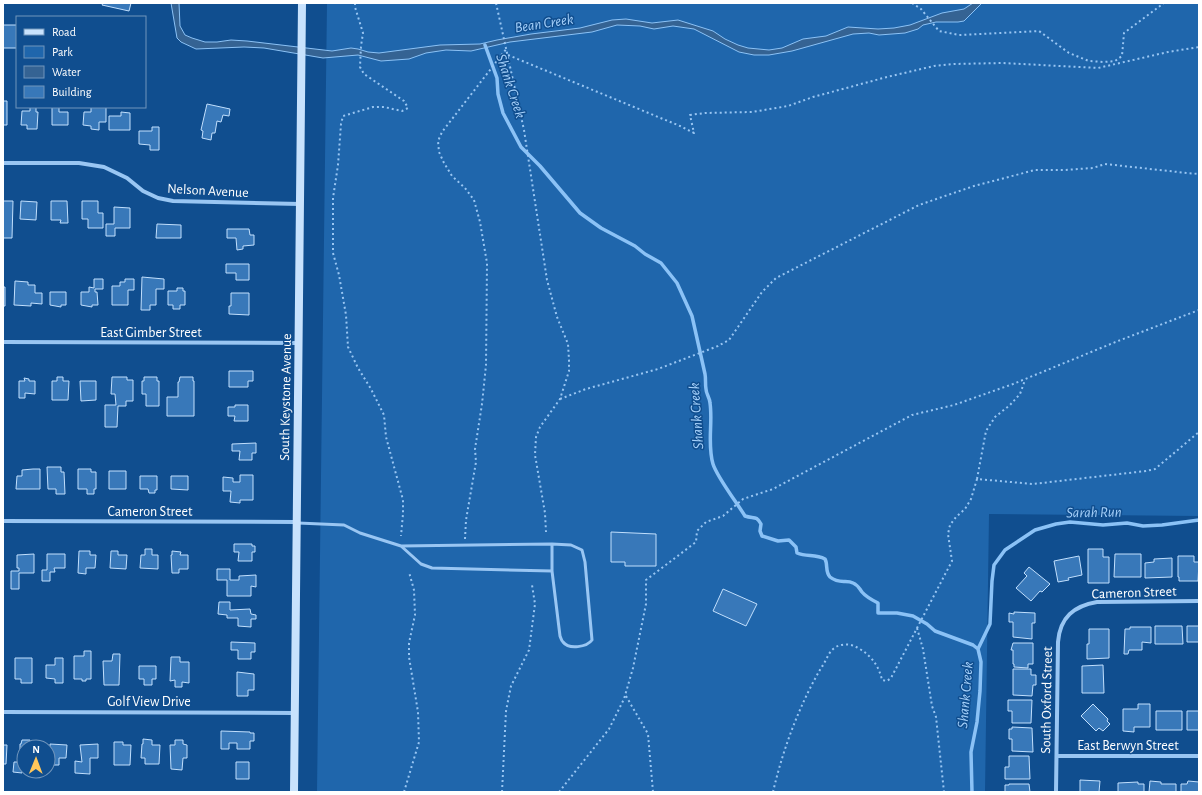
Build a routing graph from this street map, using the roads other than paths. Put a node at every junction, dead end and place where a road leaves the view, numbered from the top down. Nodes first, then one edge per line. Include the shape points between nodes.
1 (302, 3) edge
2 (3, 163) edge
3 (300, 204) junction
4 (3, 342) edge
5 (298, 343) junction
6 (3, 521) edge
7 (296, 522) junction
8 (552, 544) junction
9 (401, 546) junction
10 (552, 571) junction
11 (1199, 601) edge
12 (1072, 612) joint
13 (3, 712) edge
14 (294, 713) junction
15 (1056, 756) junction
16 (1199, 756) edge
17 (294, 792) edge
18 (1056, 792) edge

1 - 3 main road, South Keystone Avenue
2 - 3 street, Nelson Avenue via 79,163 104,167 127,178 143,191 173,201
3 - 5 main road, South Keystone Avenue
4 - 5 street, East Gimber Street
5 - 7 main road, South Keystone Avenue
6 - 7 street, Cameron Street
7 - 9 lane via 344,526
7 - 14 main road, South Keystone Avenue
8 - 9 lane
8 - 10 lane
8 - 10 lane via 571,545 582,550 592,629 592,640 589,644 568,646 562,642
9 - 10 lane via 421,564 432,568
11 - 12 street, Cameron Street via 1097,602 1083,604
12 - 15 street, South Oxford Street via 1063,622 1058,636
13 - 14 street, Golf View Drive
14 - 17 main road, South Keystone Avenue
15 - 16 street, East Berwyn Street
15 - 18 street, South Oxford Street

